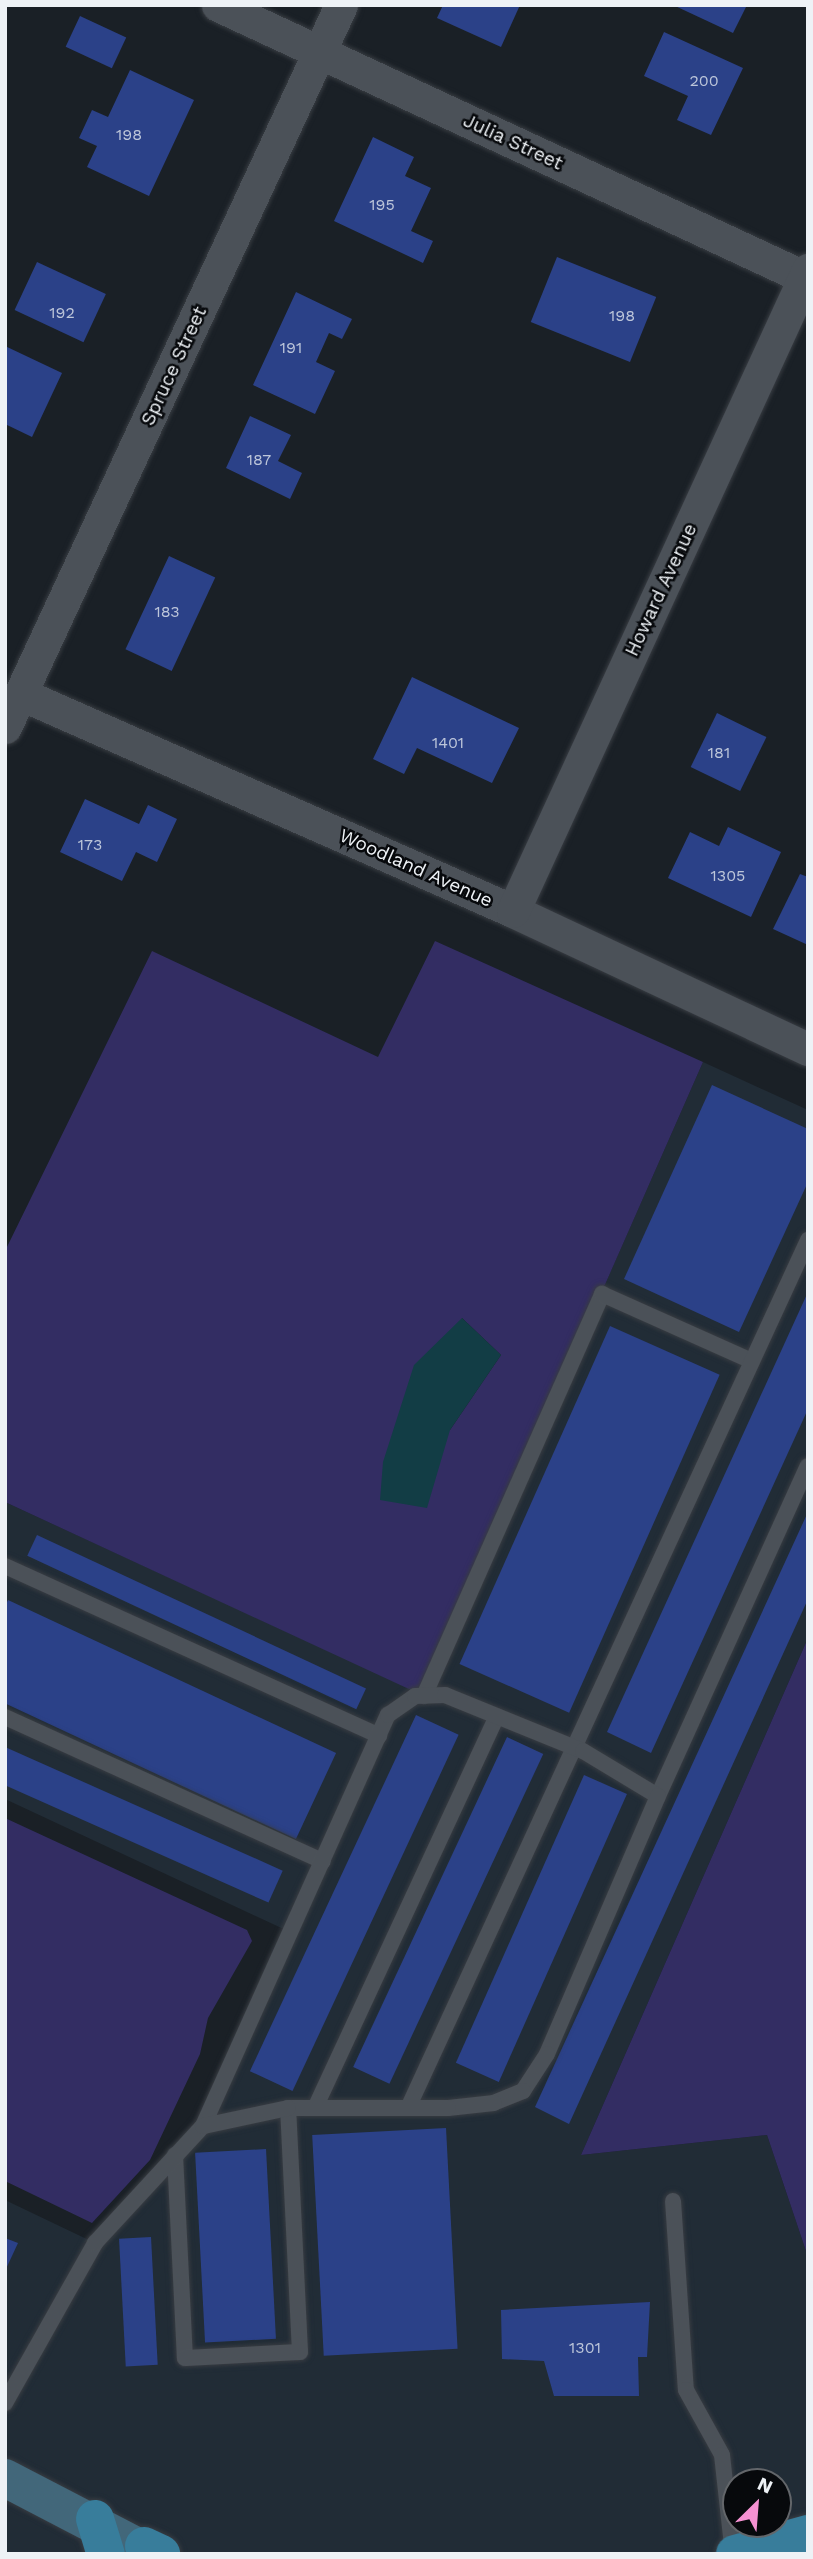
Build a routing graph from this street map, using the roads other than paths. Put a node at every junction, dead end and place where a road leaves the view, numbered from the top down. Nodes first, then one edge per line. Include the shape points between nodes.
1 (218, 5) edge
2 (341, 5) edge
3 (320, 53) junction
4 (807, 275) edge
5 (20, 694) junction
6 (5, 727) edge
7 (513, 911) junction
8 (808, 1049) edge
9 (808, 1240) edge
10 (752, 1361) junction
11 (808, 1466) edge
12 (5, 1566) edge
13 (424, 1696) junction
14 (497, 1716) junction
15 (5, 1717) edge
16 (379, 1736) junction
17 (575, 1748) junction
18 (657, 1796) junction
19 (323, 1861) junction
20 (288, 2108) junction
21 (316, 2108) junction
22 (408, 2108) junction
23 (203, 2126) junction
24 (175, 2155) junction
25 (673, 2201) dead end
26 (5, 2403) edge
27 (5, 2478) edge
28 (808, 2534) edge
29 (101, 2536) edge
30 (152, 2551) edge
31 (734, 2554) edge

1 - 3 street, Julia Street
2 - 3 street, Spruce Street
3 - 4 street, Julia Street
3 - 5 street, Spruce Street
4 - 7 street, Howard Avenue
5 - 6 street, Spruce Street
5 - 7 street, Woodland Avenue
7 - 8 street, Woodland Avenue
9 - 10 lane
10 - 13 lane via 602,1294
10 - 17 lane
11 - 18 lane
12 - 16 lane
13 - 14 lane via 445,1695
13 - 16 lane via 388,1715
14 - 17 lane
14 - 21 lane
15 - 19 lane
16 - 19 lane
17 - 18 lane
17 - 22 lane
18 - 22 lane via 547,2054 523,2091 494,2103
19 - 23 lane
20 - 21 lane
20 - 23 lane
20 - 24 lane via 300,2352 186,2358
21 - 22 lane
23 - 24 lane
24 - 26 lane via 95,2243
25 - 31 lane via 686,2390 723,2455
27 - 29 street
28 - 31 main road
29 - 30 street

